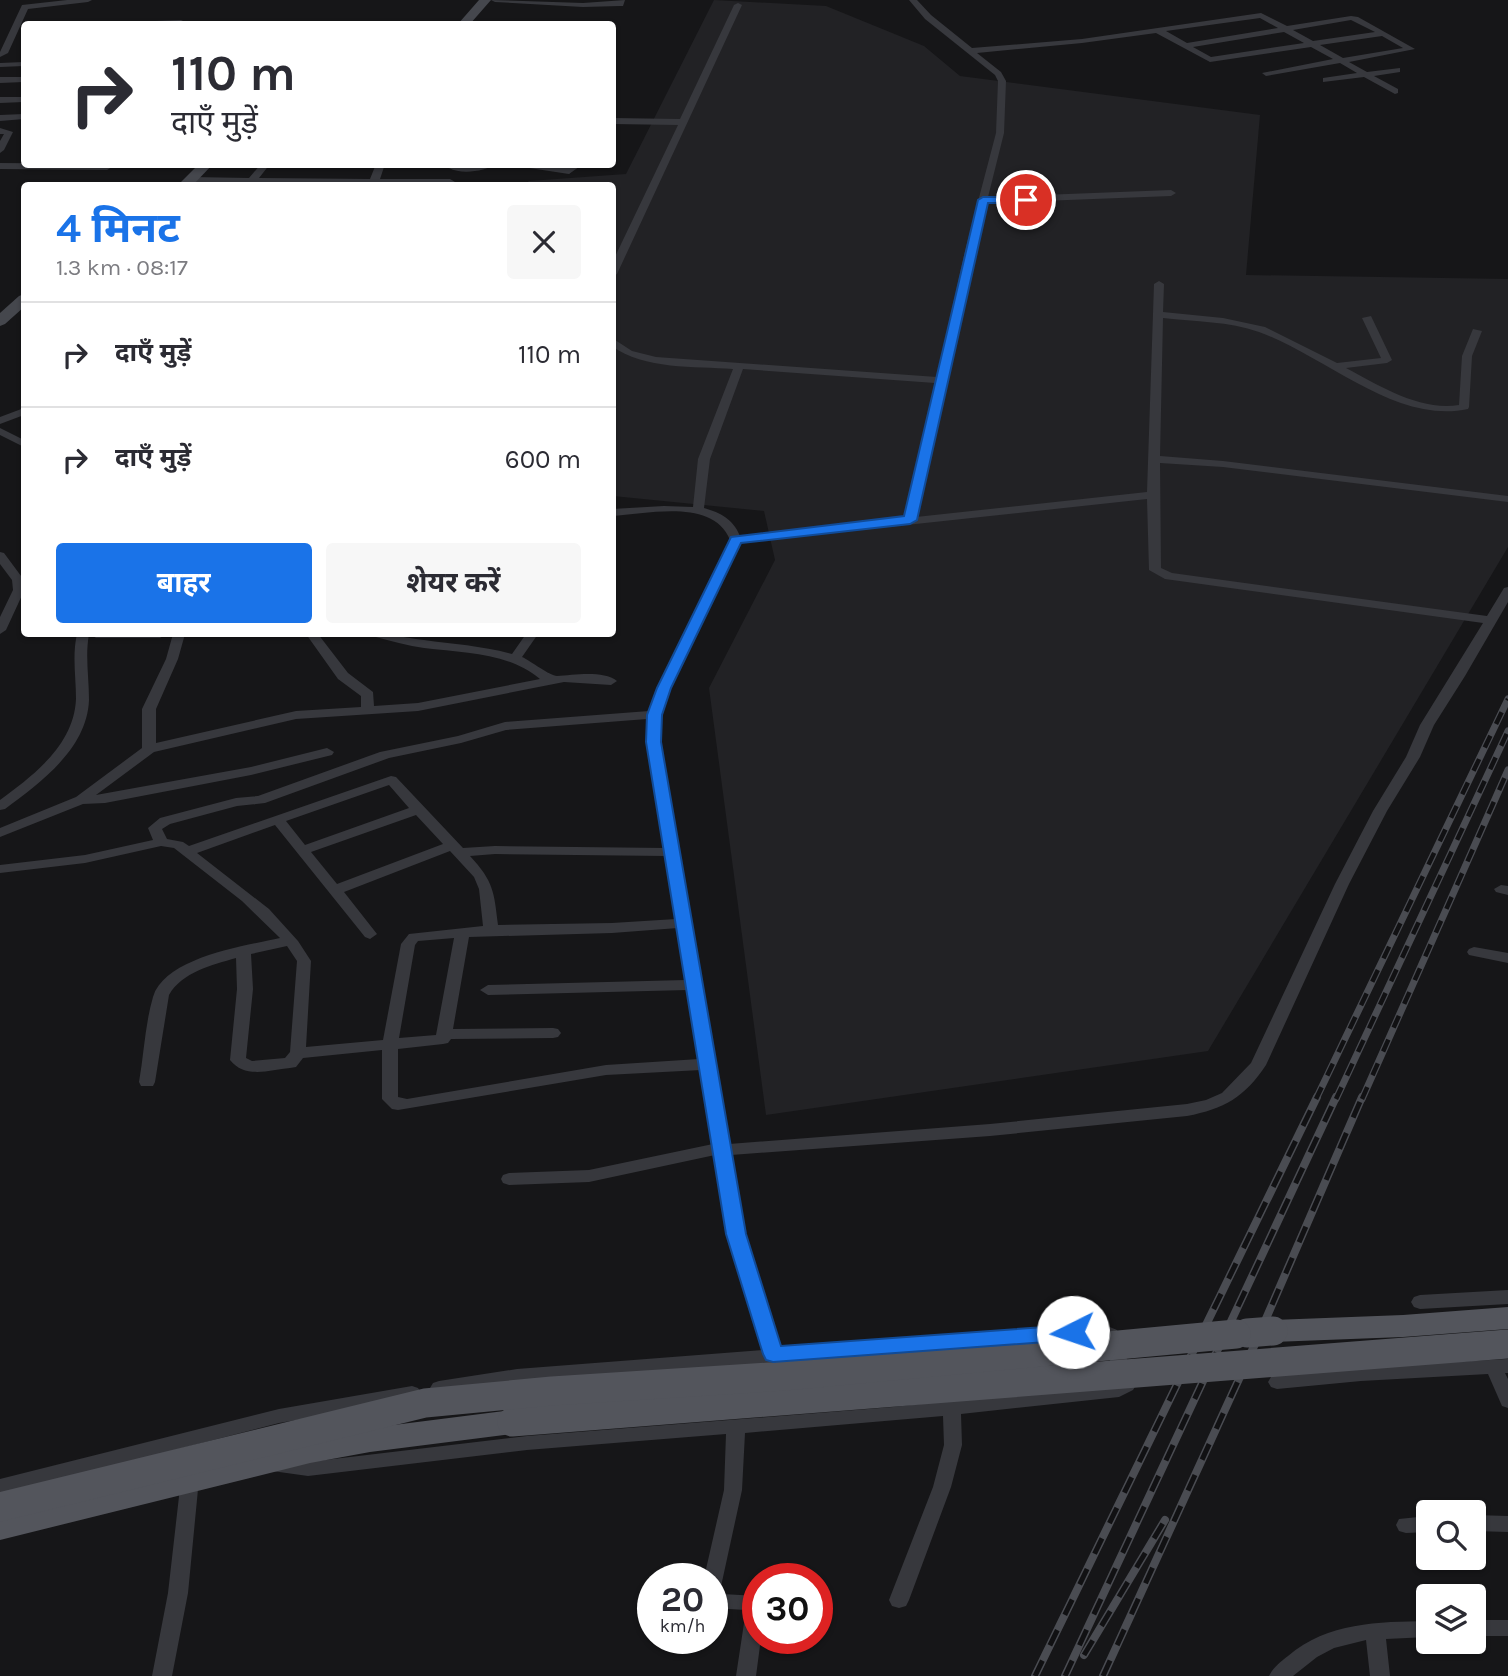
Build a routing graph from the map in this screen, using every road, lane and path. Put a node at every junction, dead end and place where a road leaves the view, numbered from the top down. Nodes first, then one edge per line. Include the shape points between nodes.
1 (88, 0) edge
2 (485, 0) edge
3 (495, 0) edge
4 (621, 0) edge
5 (913, 0) edge
6 (49, 2) edge
7 (738, 5) dead end
8 (22, 21) edge
9 (467, 21) edge
10 (21, 28) edge
11 (1156, 29) junction
12 (1287, 29) junction
13 (1383, 33) junction
14 (1315, 45) junction
15 (1184, 46) junction
16 (970, 51) junction
17 (0, 55) edge
18 (1343, 61) junction
19 (21, 64) edge
20 (0, 65) edge
21 (1397, 70) dead end
22 (1266, 73) dead end
23 (1366, 74) junction
24 (0, 80) edge
25 (21, 80) edge
26 (1326, 80) dead end
27 (1395, 90) dead end
28 (0, 100) edge
29 (21, 100) edge
30 (0, 117) edge
31 (21, 117) edge
32 (616, 121) edge
33 (682, 122) junction
34 (0, 131) edge
35 (0, 150) edge
36 (21, 165) edge
37 (0, 166) edge
38 (203, 168) edge
39 (262, 168) edge
40 (454, 168) dead end
41 (483, 168) edge
42 (542, 168) edge
43 (573, 168) edge
44 (251, 181) junction
45 (188, 182) edge
46 (219, 182) edge
47 (312, 182) edge
48 (1171, 193) dead end
49 (983, 200) junction
50 (616, 265) edge
51 (1159, 284) dead end
52 (21, 302) edge
53 (1159, 315) junction
54 (1367, 318) dead end
55 (0, 321) edge
56 (1477, 331) dead end
57 (616, 344) edge
58 (1335, 366) junction
59 (739, 367) junction
60 (940, 380) junction
61 (21, 412) edge
62 (0, 421) edge
63 (0, 431) edge
64 (21, 442) edge
65 (1154, 459) junction
66 (1153, 495) junction
67 (1508, 499) edge
68 (698, 510) junction
69 (616, 513) edge
70 (910, 520) junction
71 (736, 540) junction
72 (0, 556) edge
73 (1508, 591) edge
74 (1490, 620) junction
75 (0, 630) edge
76 (82, 637) edge
77 (178, 637) edge
78 (314, 637) edge
79 (392, 637) edge
80 (530, 637) edge
81 (515, 658) junction
82 (551, 681) junction
83 (611, 681) dead end
84 (368, 710) junction
85 (654, 715) junction
86 (149, 749) junction
87 (327, 752) dead end
88 (81, 800) junction
89 (0, 806) edge
90 (419, 809) junction
91 (277, 819) junction
92 (0, 833) edge
93 (161, 842) junction
94 (457, 849) junction
95 (302, 851) junction
96 (186, 852) junction
97 (672, 852) junction
98 (0, 869) edge
99 (335, 890) junction
100 (684, 923) junction
101 (491, 930) junction
102 (462, 932) junction
103 (370, 934) dead end
104 (289, 941) junction
105 (243, 951) junction
106 (1474, 953) dead end
107 (1508, 958) edge
108 (694, 985) junction
109 (488, 990) dead end
110 (553, 1033) dead end
111 (446, 1034) junction
112 (390, 1045) junction
113 (298, 1053) junction
114 (707, 1064) junction
115 (147, 1082) dead end
116 (722, 1150) junction
117 (509, 1179) dead end
118 (1508, 1297) edge
119 (1420, 1302) dead end
120 (1508, 1318) edge
121 (773, 1354) junction
122 (1503, 1359) edge
123 (1277, 1382) dead end
124 (1508, 1401) edge
125 (951, 1408) junction
126 (254, 1423) junction
127 (736, 1428) junction
128 (258, 1463) junction
129 (190, 1479) junction
130 (0, 1487) edge
131 (0, 1507) edge
132 (1486, 1523) edge
133 (1508, 1524) edge
134 (1406, 1525) dead end
135 (1416, 1525) edge
136 (0, 1527) edge
137 (717, 1563) edge
138 (899, 1600) dead end
139 (728, 1602) edge
140 (1486, 1628) edge
141 (1508, 1628) edge
142 (1416, 1629) edge
143 (1375, 1630) junction
144 (162, 1676) edge
145 (746, 1676) edge
146 (1279, 1676) edge
147 (1380, 1676) edge

1 - 6 street
2 - 9 street
3 - 4 street via 583,5 620,4
5 - 16 street
6 - 8 street via 25,6
7 - 33 street
10 - 17 street
11 - 12 street via 1259,15
11 - 15 street
11 - 16 street
12 - 13 street via 1351,18
12 - 14 street
12 - 15 street
13 - 14 street
13 - 18 street via 1411,50
14 - 15 street via 1210,60
14 - 18 street
16 - 49 street via 1002,81 1000,133
18 - 22 street
18 - 23 street
19 - 20 street
21 - 23 street
23 - 26 street
23 - 27 street
24 - 25 street
28 - 29 street
30 - 31 street
32 - 33 street
33 - 50 street
34 - 35 street via 9,132
36 - 37 street
38 - 45 street
39 - 44 street
40 - 41 street
42 - 43 street
44 - 46 street
44 - 47 street
48 - 49 street
49 - 60 street
51 - 53 street
52 - 55 street
53 - 58 street via 1262,329
53 - 65 street
54 - 58 street via 1387,360
56 - 58 street via 1467,356 1463,409 1413,404
57 - 59 street via 640,357
59 - 60 street
59 - 68 street via 704,459
60 - 70 street
61 - 62 street
63 - 64 street
65 - 66 street
65 - 67 street
66 - 70 street
66 - 74 street via 1153,566 1160,574
68 - 69 street
68 - 71 street via 720,516 730,524
70 - 71 street
71 - 85 street
72 - 75 street via 18,580 19,590
73 - 74 street
74 - 116 street via 1427,724 1342,884 1258,1065 1227,1100 1187,1110
76 - 89 street via 82,701 77,723 37,778
77 - 86 street via 149,709
78 - 84 street via 343,676 368,695
79 - 81 street
80 - 81 street
81 - 82 street
82 - 83 street via 575,677
82 - 84 street via 418,707
84 - 86 street via 296,715
85 - 93 street via 505,726 385,755 267,798 165,821 155,828
85 - 97 street via 654,742
86 - 88 street
87 - 88 street via 250,771
88 - 92 street
90 - 91 street via 387,780
90 - 94 street
90 - 95 street
91 - 95 street
91 - 96 street
93 - 96 street
93 - 98 street via 85,859
94 - 97 street
94 - 99 street
94 - 101 street via 483,880
95 - 99 street
96 - 104 street via 258,908
97 - 100 street
99 - 103 street
100 - 101 street
100 - 108 street
101 - 102 street
102 - 111 street
102 - 112 street via 410,939
104 - 105 street
104 - 113 street via 305,970
105 - 113 street via 245,989 238,1060 249,1067 282,1065
105 - 115 street via 192,969 163,989
106 - 107 street
108 - 109 street
108 - 114 street
110 - 111 street
111 - 112 street via 438,1041
112 - 113 street
112 - 114 street via 390,1099 398,1105 618,1069
114 - 116 street
116 - 117 street via 589,1176
116 - 121 street via 736,1234
118 - 119 street
120 - 131 main road, bridge via 1293,1329 785,1376 425,1403
121 - 125 street via 1100,1331 1111,1335 1127,1385 1119,1390
121 - 126 street via 517,1376
122 - 123 street
122 - 124 street
122 - 128 main road, bridge via 512,1422 370,1440
125 - 127 street
125 - 138 street via 953,1445 945,1476
126 - 128 street
126 - 130 street
127 - 128 street via 527,1443 308,1469
127 - 137 street via 733,1490
128 - 129 main road
129 - 136 main road
129 - 144 street via 178,1592
132 - 133 street
134 - 135 street
139 - 145 street via 756,1606
140 - 141 street
142 - 143 street
143 - 146 street via 1313,1648
143 - 147 street

